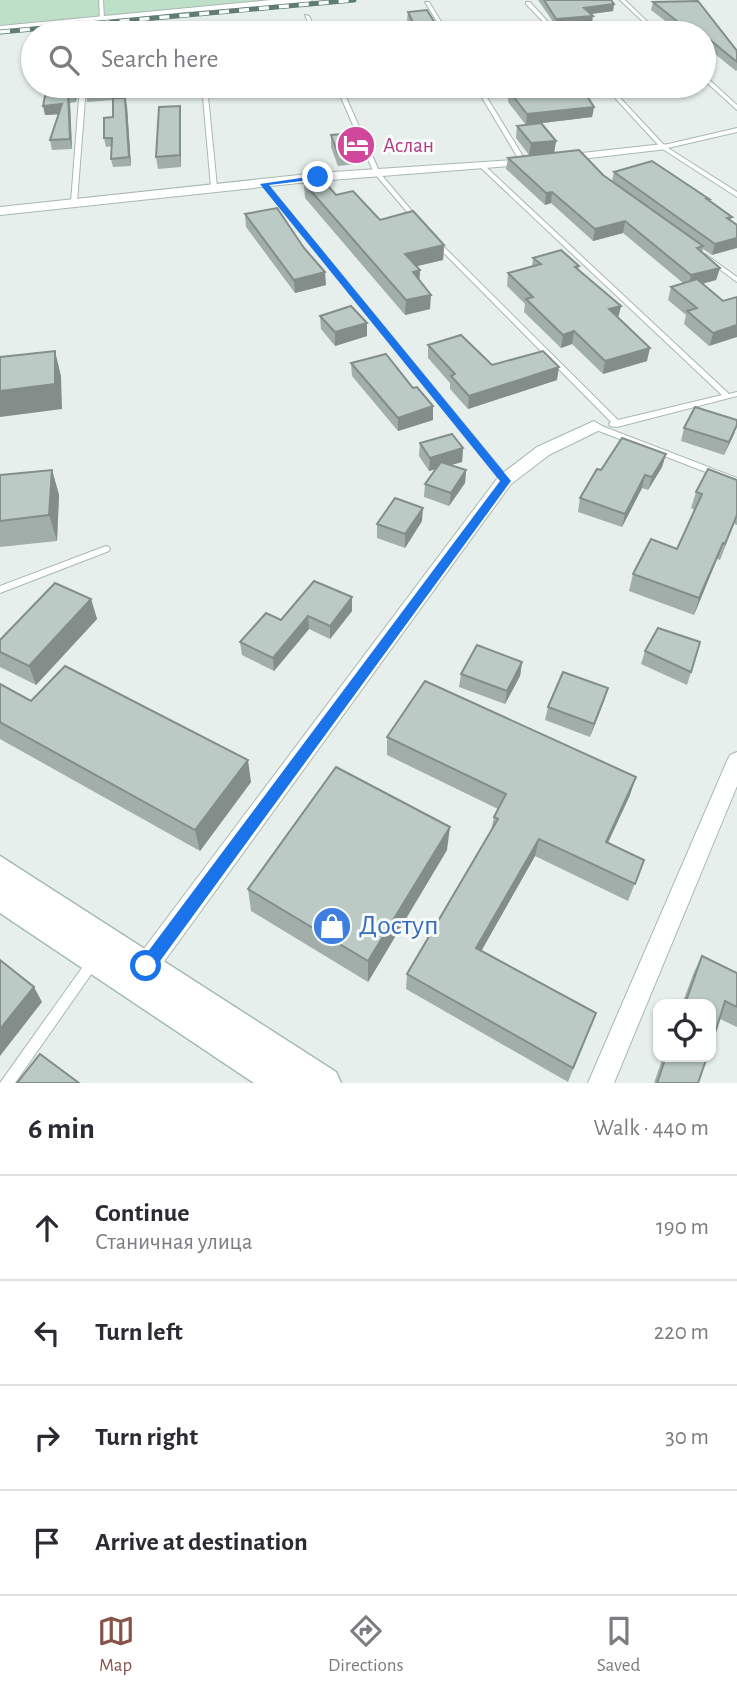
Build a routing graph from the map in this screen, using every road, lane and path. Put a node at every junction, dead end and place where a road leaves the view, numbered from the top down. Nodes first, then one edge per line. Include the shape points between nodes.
1 (101, 0) edge
2 (308, 0) edge
3 (622, 0) edge
4 (427, 3) dead end
5 (528, 3) dead end
6 (307, 16) dead end
7 (102, 19) junction
8 (82, 21) edge
9 (309, 21) edge
10 (438, 21) edge
11 (545, 21) edge
12 (644, 21) edge
13 (21, 27) edge
14 (0, 29) edge
15 (716, 88) edge
16 (82, 98) edge
17 (205, 98) edge
18 (343, 98) edge
19 (484, 98) edge
20 (617, 98) edge
21 (737, 108) edge
22 (737, 130) edge
23 (663, 147) junction
24 (524, 163) junction
25 (482, 166) junction
26 (377, 173) junction
27 (264, 184) junction
28 (214, 187) junction
29 (737, 195) edge
30 (74, 202) junction
31 (0, 211) edge
32 (418, 222) edge
33 (426, 232) edge
34 (693, 248) edge
35 (737, 280) edge
36 (737, 394) edge
37 (728, 397) junction
38 (617, 424) junction
39 (594, 426) junction
40 (505, 481) junction
41 (737, 481) edge
42 (106, 549) dead end
43 (0, 590) edge
44 (737, 761) edge
45 (0, 869) edge
46 (0, 897) edge
47 (94, 959) junction
48 (146, 966) junction
49 (7, 1083) edge
50 (281, 1083) edge
51 (325, 1083) edge
52 (601, 1083) edge

1 - 7 lane
2 - 7 street
3 - 12 lane
4 - 10 lane
5 - 11 lane
6 - 9 lane
7 - 8 street
13 - 14 street
15 - 21 lane
16 - 30 lane
17 - 28 lane
18 - 26 lane
19 - 24 lane
20 - 23 lane
22 - 23 lane
23 - 24 street via 584,161
23 - 29 lane
24 - 25 street
25 - 26 street
25 - 37 lane
26 - 27 street
26 - 32 lane
27 - 28 street
27 - 40 lane
28 - 30 street
30 - 31 street
33 - 38 lane
34 - 35 lane
36 - 37 lane
37 - 38 lane
38 - 39 lane
39 - 40 street via 543,451
39 - 41 lane
40 - 48 street
42 - 43 lane
44 - 52 street
45 - 48 main road
46 - 47 main road
47 - 49 lane
47 - 50 main road
48 - 51 main road

